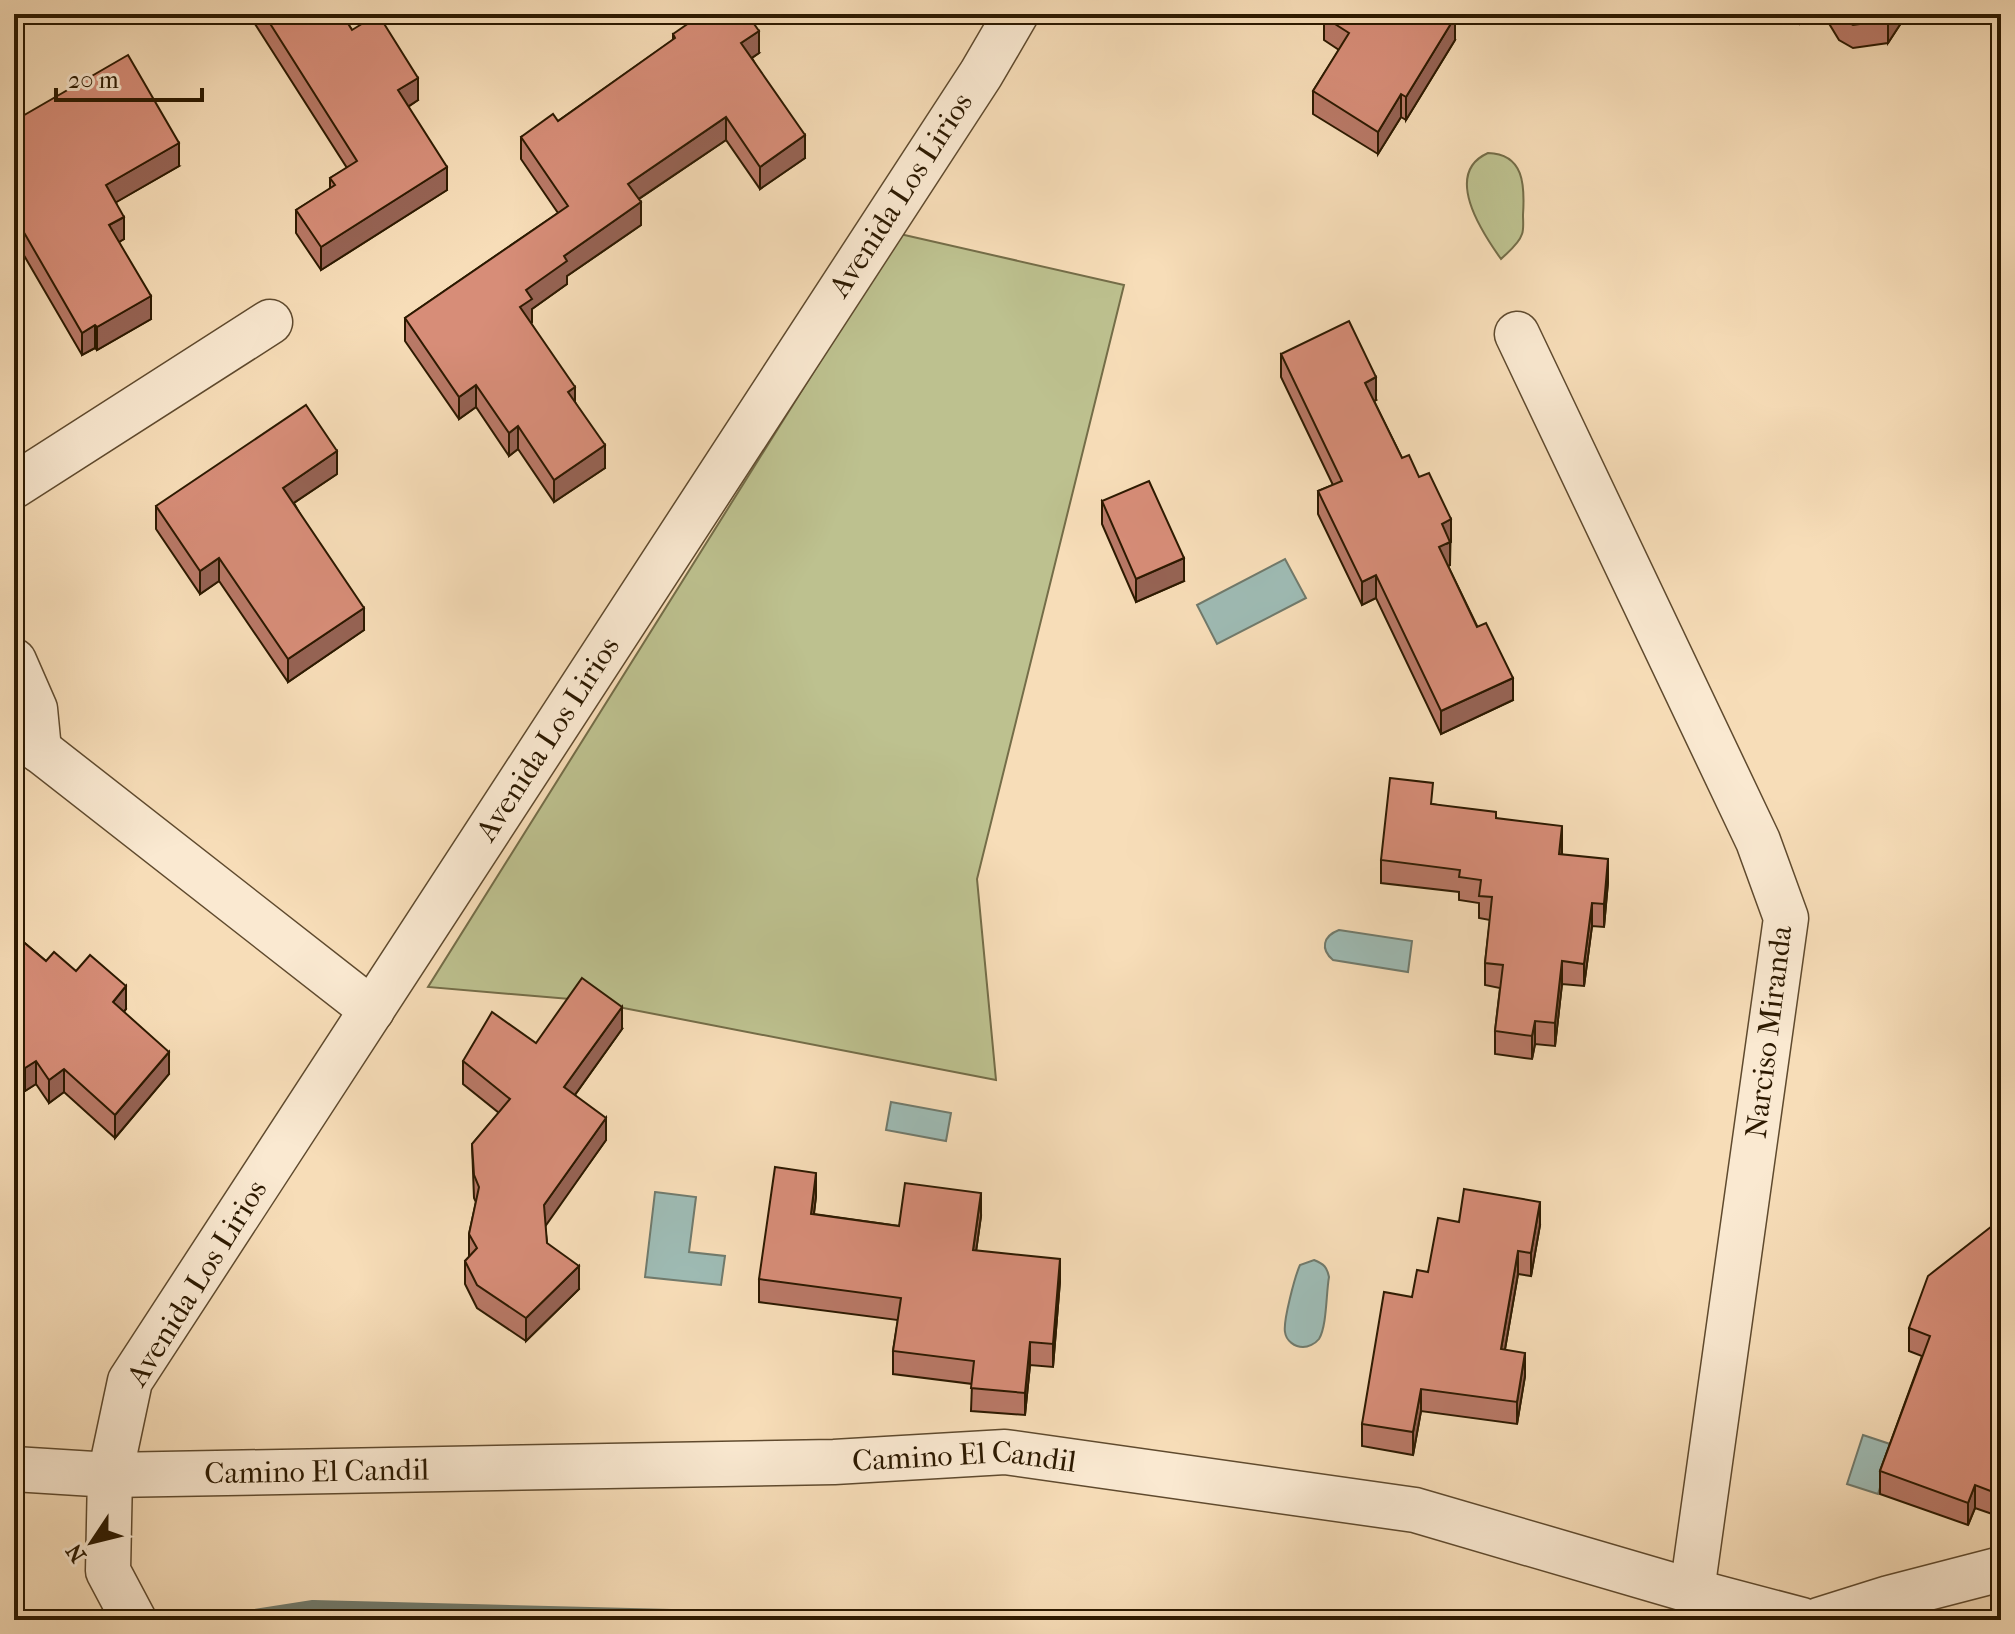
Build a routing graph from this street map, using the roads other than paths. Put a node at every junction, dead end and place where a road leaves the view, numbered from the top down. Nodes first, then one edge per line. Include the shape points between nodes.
1 (1016, 14) edge
2 (270, 322) dead end
3 (1517, 334) dead end
4 (14, 486) edge
5 (14, 661) edge
6 (27, 740) edge
7 (372, 1010) junction
8 (14, 1469) edge
9 (110, 1475) junction
10 (2001, 1569) edge
11 (1692, 1591) junction
12 (132, 1617) edge
13 (1802, 1620) edge
14 (1819, 1620) edge

1 - 7 street, Avenida Los Lirios
2 - 4 street
3 - 11 street, Narciso Miranda via 1758,841 1786,918
5 - 6 street via 35,709
6 - 7 street
7 - 9 street, Avenida Los Lirios via 130,1381
8 - 9 street
9 - 11 street, Camino El Candil via 834,1462 1005,1452 1415,1510
9 - 12 street, Avenida Los Lirios via 108,1571
10 - 14 street
11 - 13 street, Camino El Candil

